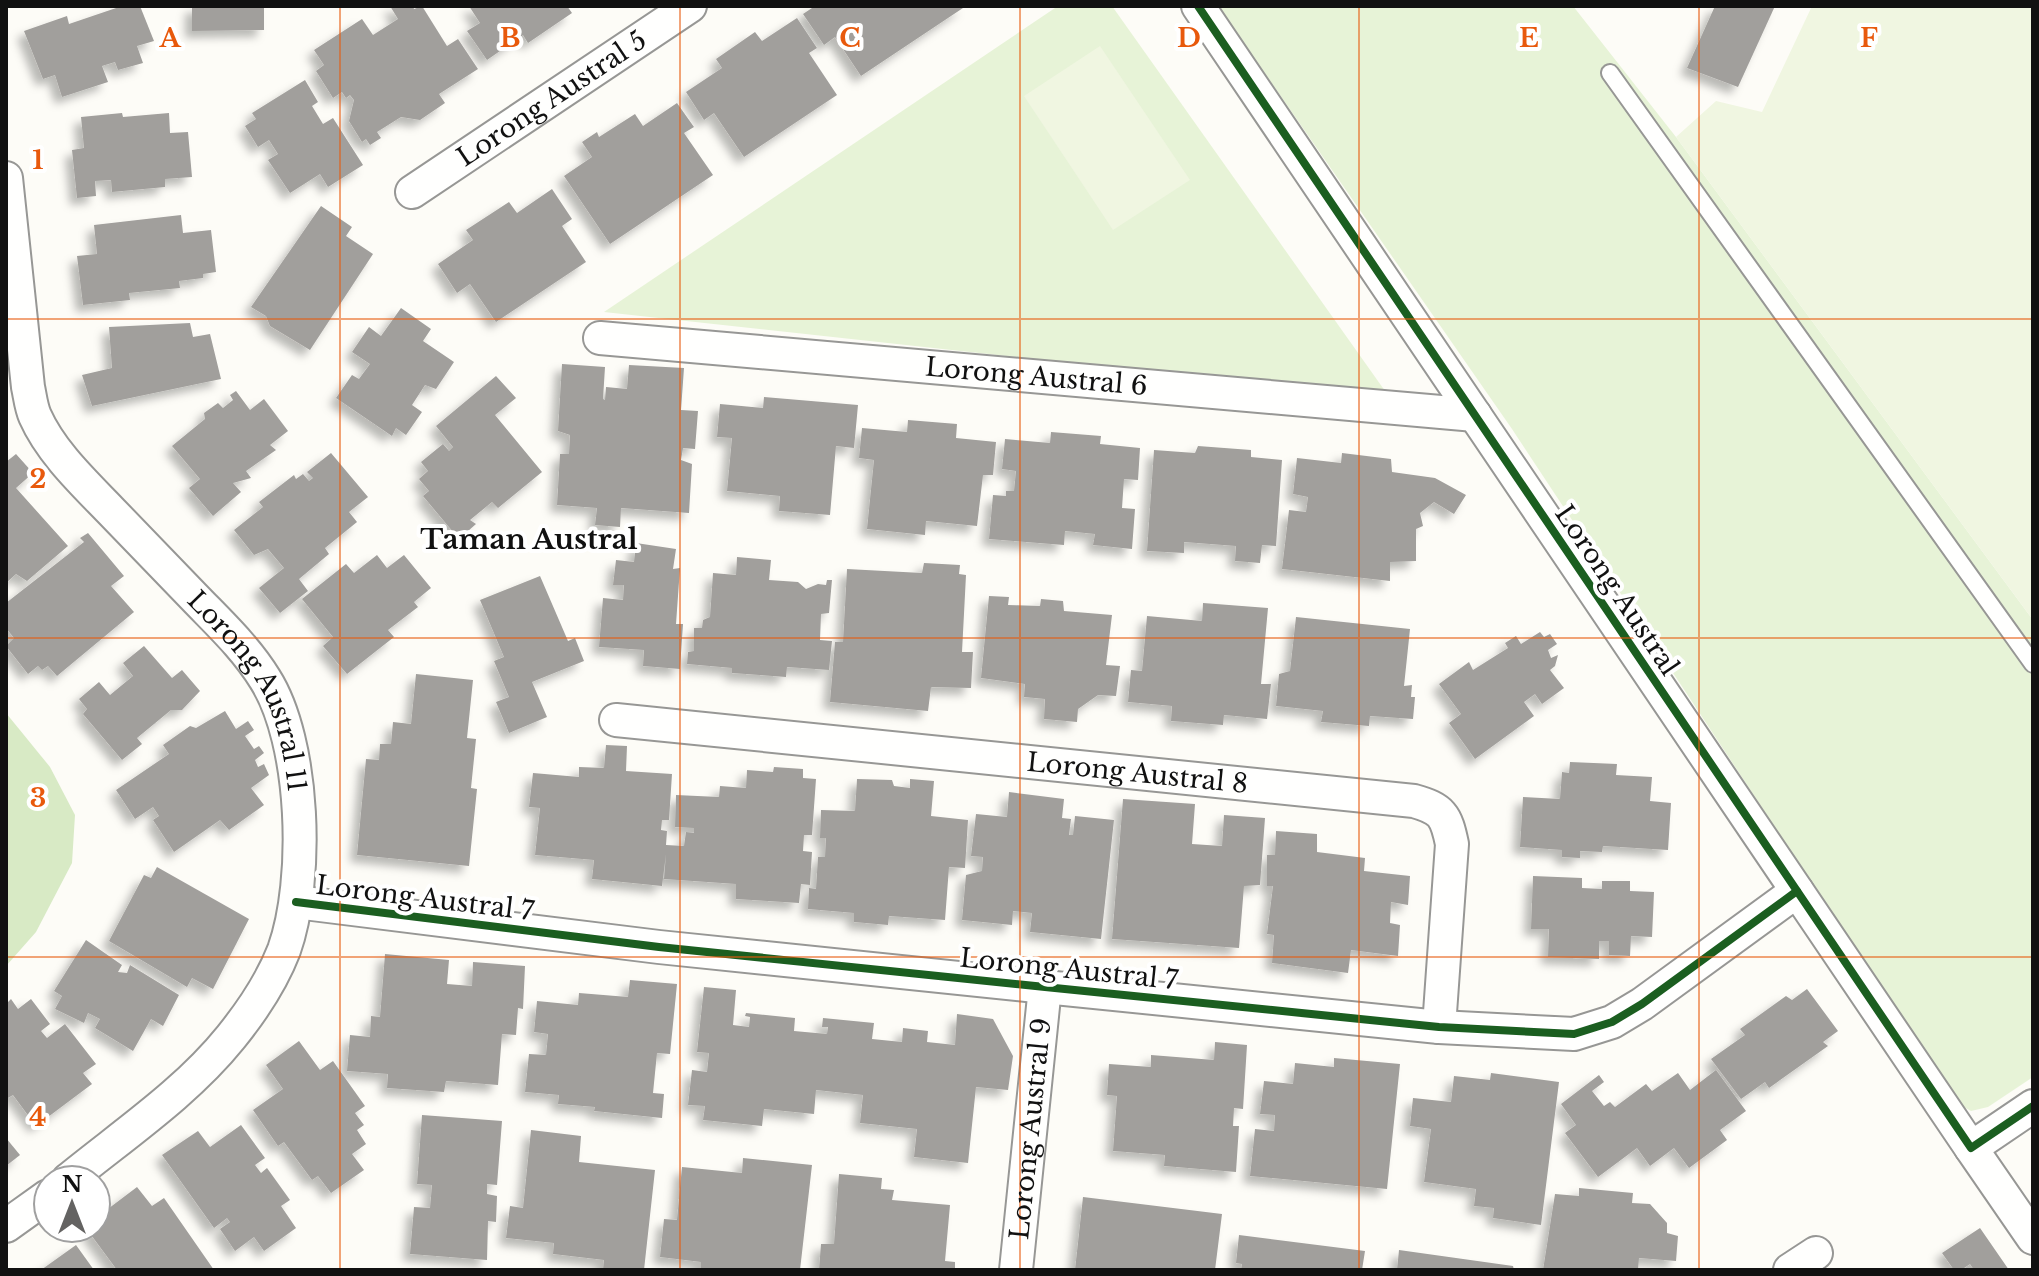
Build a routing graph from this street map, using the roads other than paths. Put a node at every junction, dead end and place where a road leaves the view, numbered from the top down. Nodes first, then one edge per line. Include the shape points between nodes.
1 (690, 6) edge
2 (1198, 6) edge
3 (1610, 73) dead end
4 (6, 178) edge
5 (412, 192) dead end
6 (600, 338) dead end
7 (1475, 415) junction
8 (2033, 664) edge
9 (616, 720) dead end
10 (1797, 891) junction
11 (296, 902) junction
12 (1045, 987) junction
13 (1439, 1027) junction
14 (2026, 1112) edge
15 (1971, 1148) junction
16 (88, 1164) edge
17 (32, 1207) edge
18 (6, 1226) edge
19 (2033, 1238) edge
20 (1016, 1270) edge

1 - 5 street, Lorong Austral 5
2 - 7 street, Lorong Austral
3 - 8 lane
4 - 11 street, Lorong Austral 11 via 35,415 85,484 236,640 266,680 287,725 295,769
6 - 7 street, Lorong Austral 6
7 - 10 street, Lorong Austral
9 - 13 street, Lorong Austral 8 via 1435,807 1447,822 1452,844
10 - 13 street, Lorong Austral 7 via 1612,1022 1574,1034
10 - 15 street, Lorong Austral
11 - 12 street, Lorong Austral 7
11 - 16 street, Lorong Austral 11 via 284,950 261,997 230,1039 183,1088
12 - 13 street, Lorong Austral 7
12 - 20 street, Lorong Austral 9
14 - 15 street
15 - 19 street, Lorong Austral
17 - 18 street

